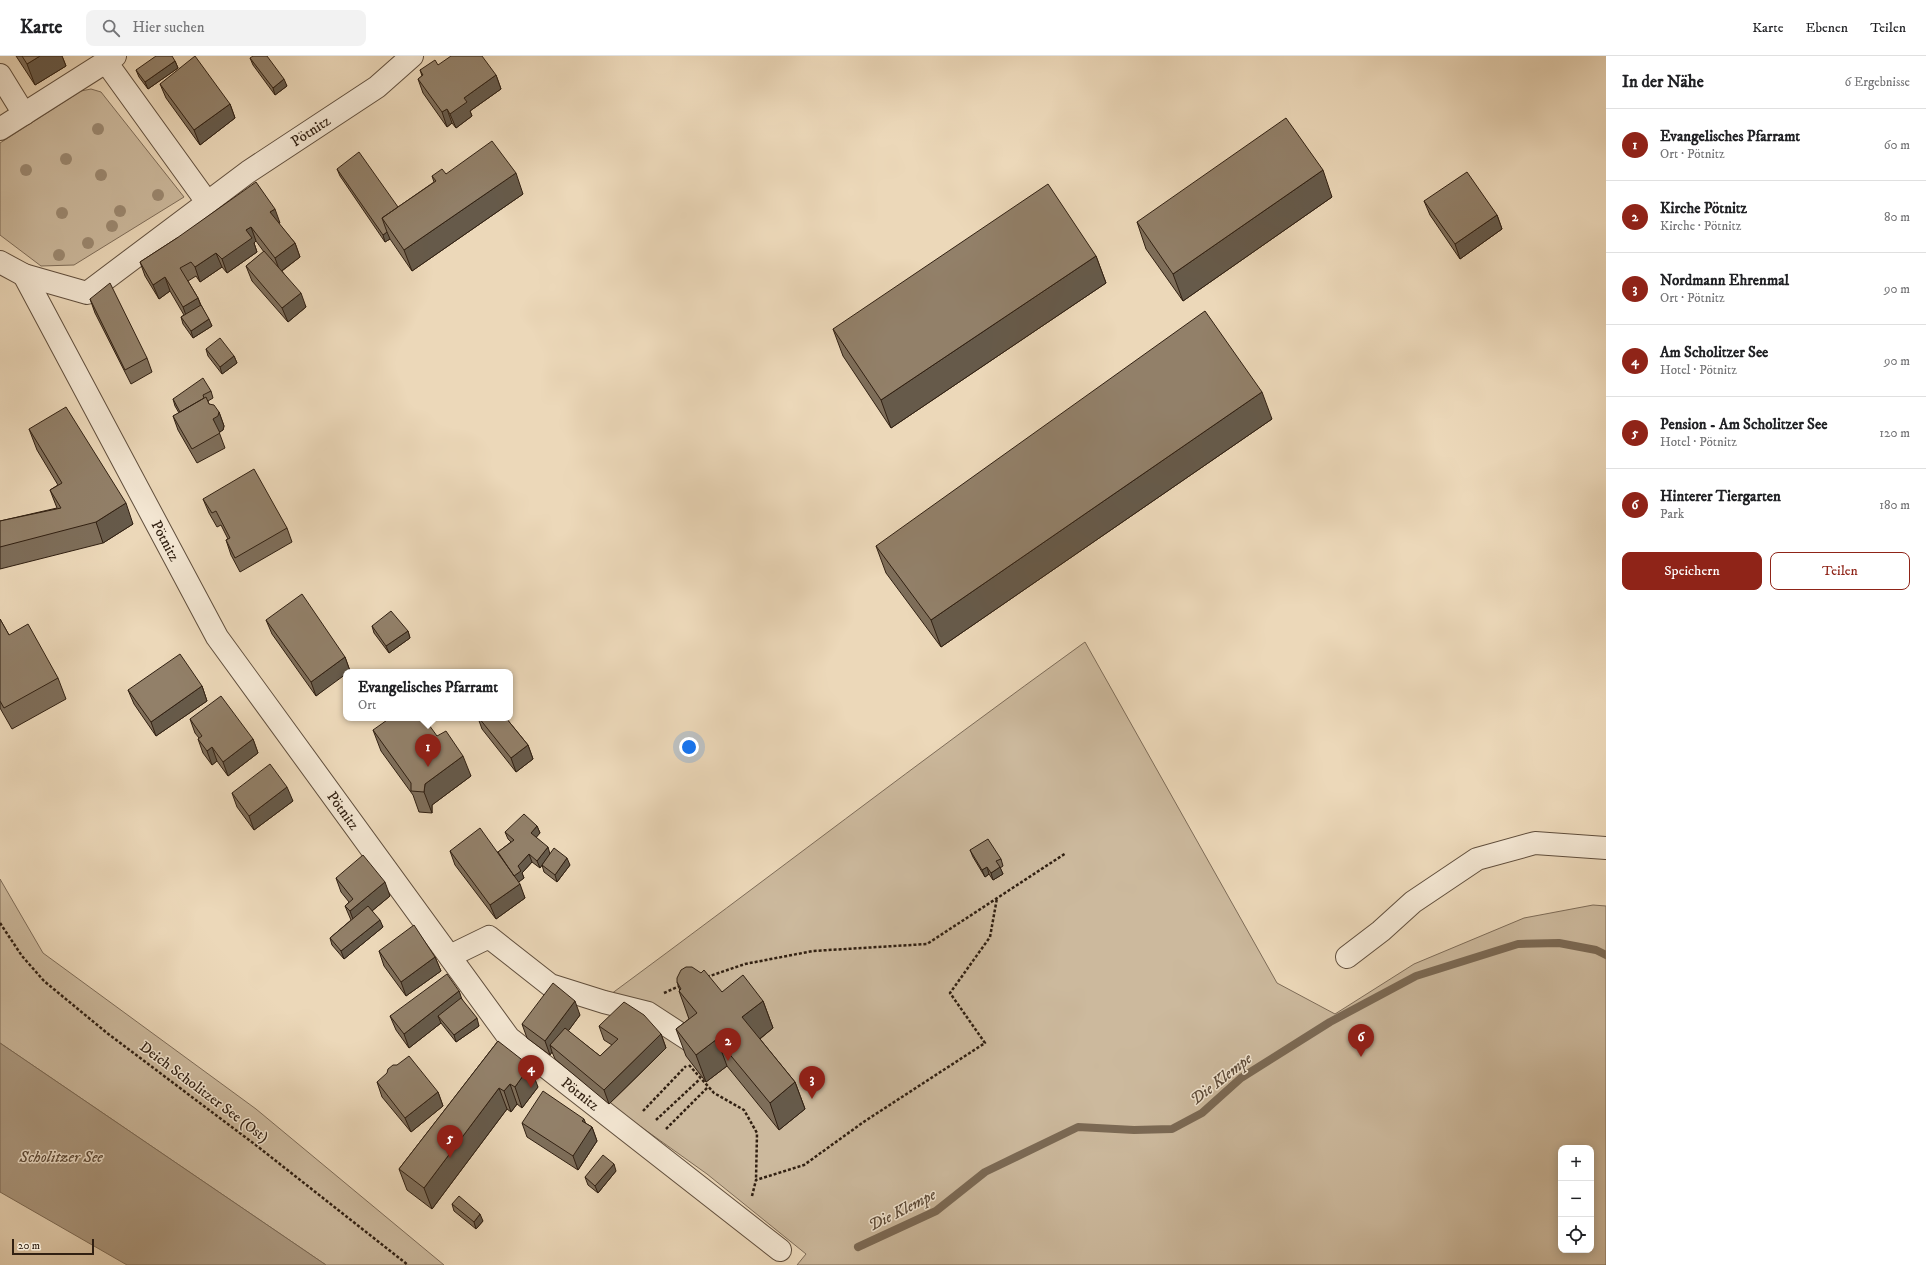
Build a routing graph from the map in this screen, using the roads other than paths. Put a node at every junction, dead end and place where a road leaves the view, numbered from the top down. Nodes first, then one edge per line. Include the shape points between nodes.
1 (412, 56) edge
2 (110, 59) edge
3 (0, 75) edge
4 (24, 114) junction
5 (0, 129) edge
6 (207, 202) junction
7 (0, 262) edge
8 (24, 275) junction
9 (1606, 848) edge
10 (450, 956) junction
11 (1347, 956) dead end
12 (686, 1038) edge
13 (780, 1250) dead end

1 - 6 street, Pötnitz via 377,87
2 - 4 street
2 - 6 street
3 - 4 street
4 - 5 street
6 - 8 street, Pötnitz via 87,293
7 - 8 street, Pötnitz
8 - 10 street, Pötnitz via 217,637
9 - 11 street via 1535,843 1477,859 1413,902 1381,931
10 - 12 street via 489,937 550,985 648,1013
10 - 13 street, Pötnitz via 509,1038

